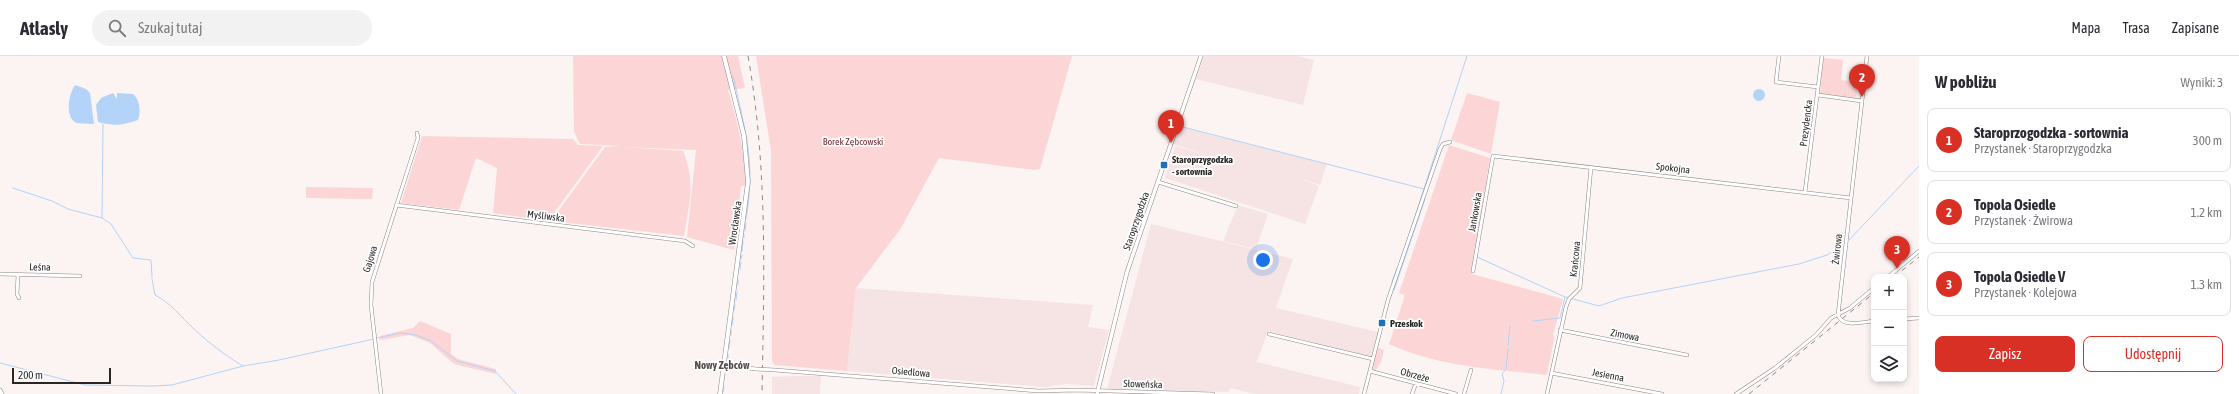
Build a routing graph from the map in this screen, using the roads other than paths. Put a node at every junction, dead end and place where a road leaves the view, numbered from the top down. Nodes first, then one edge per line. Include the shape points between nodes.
1 (724, 56) edge
2 (1201, 56) edge
3 (1779, 56) edge
4 (1822, 56) edge
5 (1867, 56) edge
6 (1818, 87) junction
7 (1818, 96) junction
8 (1862, 101) junction
9 (418, 133) dead end
10 (1450, 142) dead end
11 (1493, 156) joint
12 (1591, 167) junction
13 (1158, 182) junction
14 (1805, 192) junction
15 (1851, 198) junction
16 (396, 205) junction
17 (1236, 206) dead end
18 (693, 246) dead end
19 (1919, 251) edge
20 (1473, 271) dead end
21 (0, 274) edge
22 (1892, 274) edge
23 (18, 275) junction
24 (80, 276) dead end
25 (1871, 290) edge
26 (19, 298) dead end
27 (1838, 315) junction
28 (1919, 318) edge
29 (1907, 319) edge
30 (1871, 321) edge
31 (1560, 330) junction
32 (1269, 334) dead end
33 (1687, 355) dead end
34 (1373, 359) junction
35 (724, 365) junction
36 (1471, 370) dead end
37 (1370, 371) junction
38 (1551, 373) junction
39 (1416, 383) junction
40 (0, 390) edge
41 (1097, 392) edge
42 (2, 394) edge
43 (381, 394) edge
44 (720, 394) edge
45 (1213, 394) edge
46 (1364, 394) edge
47 (1412, 394) edge
48 (1456, 394) edge
49 (1464, 394) edge
50 (1547, 394) edge
51 (1662, 394) edge
52 (1736, 394) edge

1 - 35 main road, Wrocławska via 744,136 748,177
2 - 13 street, Staroprzygodzka
3 - 6 street via 1776,82
4 - 6 street, Prezydencka
5 - 8 street, Żwirowa
6 - 7 street, Prezydencka
7 - 8 street
7 - 14 street, Prezydencka
8 - 15 street, Żwirowa
9 - 16 street, Gajowa
10 - 34 street via 1443,144 1438,153 1388,300
11 - 12 street, Spokojna
11 - 20 street, Jankowska
12 - 14 street, Spokojna
12 - 31 street, Krańcowa via 1580,288 1567,302
13 - 17 street
13 - 41 street, Staroprzygodzka via 1127,272
14 - 15 street, Spokojna
15 - 27 street, Żwirowa
16 - 18 street, Myśliwska via 685,241
16 - 43 street, Gajowa via 372,282 371,305
19 - 22 street
21 - 23 street, Leśna
23 - 24 street, Leśna
23 - 26 street
25 - 27 street
27 - 30 street via 1845,323
27 - 52 street via 1775,368
28 - 29 street
31 - 33 street, Zimowa
31 - 38 street, Krańcowa
32 - 34 street
34 - 37 street
35 - 41 street, Osiedlowa, bridge via 1039,391
35 - 44 main road, Wrocławska
36 - 49 street
37 - 39 street, Obrzeże
37 - 46 street
38 - 50 street, Krańcowa
38 - 51 street, Jesienna
39 - 47 street
39 - 48 street, Obrzeże
40 - 42 street
41 - 45 street, Słoweńska

